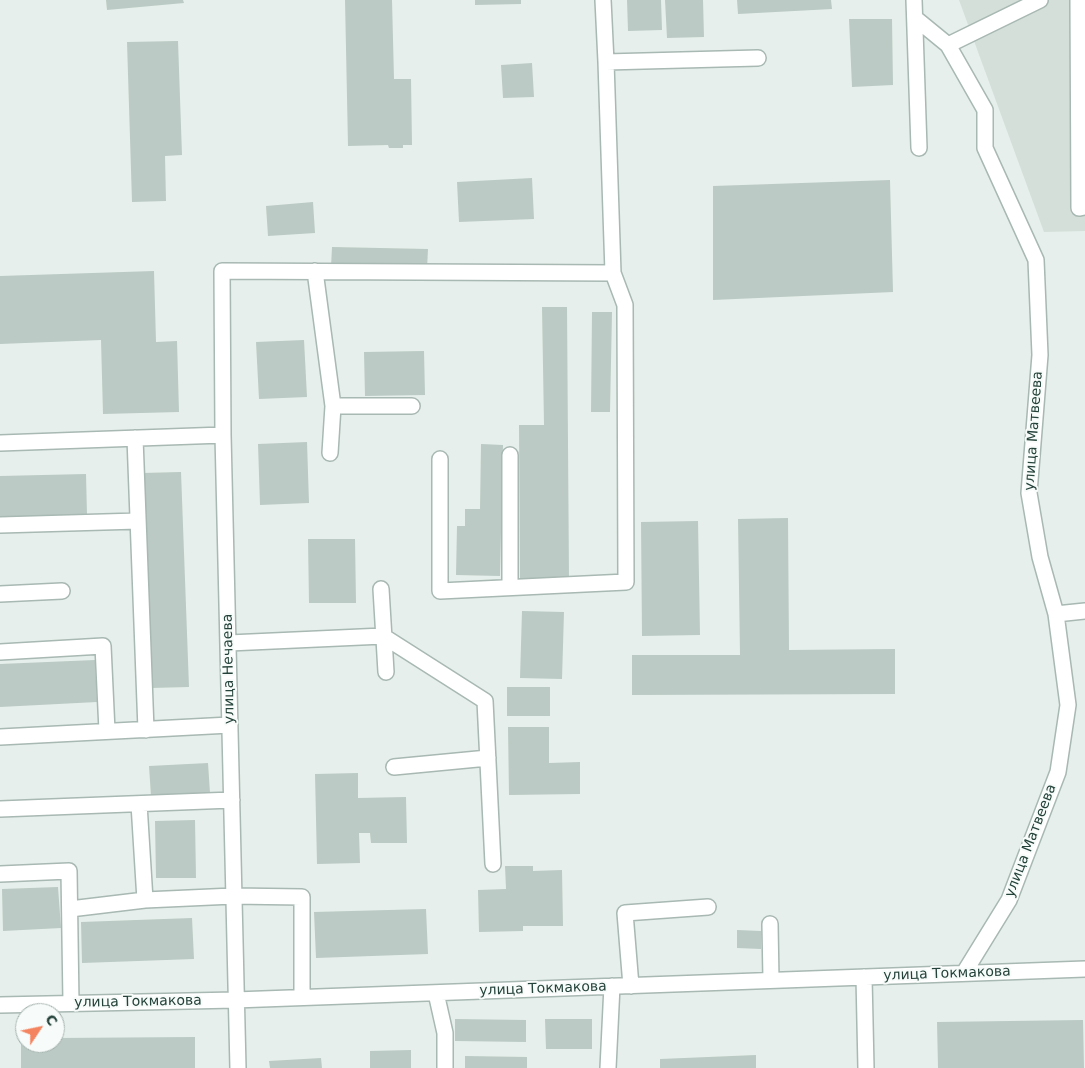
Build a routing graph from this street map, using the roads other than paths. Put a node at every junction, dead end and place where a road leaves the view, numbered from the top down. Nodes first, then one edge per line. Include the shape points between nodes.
1 (603, 0) edge
2 (914, 0) edge
3 (1040, 0) edge
4 (1078, 0) edge
5 (915, 18) junction
6 (948, 45) junction
7 (758, 58) dead end
8 (606, 62) junction
9 (918, 148) dead end
10 (1085, 207) edge
11 (315, 271) junction
12 (613, 273) junction
13 (333, 406) junction
14 (412, 406) dead end
15 (223, 435) junction
16 (135, 438) junction
17 (0, 443) edge
18 (330, 453) dead end
19 (510, 455) dead end
20 (440, 459) dead end
21 (138, 521) junction
22 (0, 525) edge
23 (510, 587) junction
24 (381, 589) dead end
25 (62, 591) dead end
26 (0, 594) edge
27 (1085, 612) edge
28 (1056, 614) junction
29 (383, 636) junction
30 (229, 643) junction
31 (0, 652) edge
32 (386, 672) dead end
33 (230, 725) junction
34 (146, 730) junction
35 (107, 732) junction
36 (0, 737) edge
37 (488, 758) junction
38 (394, 767) dead end
39 (232, 800) junction
40 (139, 804) junction
41 (0, 809) edge
42 (493, 864) dead end
43 (0, 874) edge
44 (233, 896) junction
45 (145, 900) junction
46 (708, 907) dead end
47 (70, 910) junction
48 (770, 924) dead end
49 (1085, 969) edge
50 (964, 973) junction
51 (864, 977) junction
52 (771, 980) junction
53 (612, 986) junction
54 (631, 986) junction
55 (436, 993) junction
56 (302, 997) junction
57 (235, 1000) junction
58 (71, 1003) junction
59 (0, 1005) edge
60 (238, 1068) edge
61 (445, 1068) edge
62 (608, 1068) edge
63 (866, 1068) edge

1 - 8 street
2 - 5 street
3 - 6 street
4 - 10 street via 1079,208
5 - 6 street, улица Матвеева
5 - 9 street
6 - 28 street, улица Матвеева via 985,110 985,148 1036,260 1040,356 1028,493 1040,557
7 - 8 street
8 - 12 street
11 - 12 street
11 - 13 street
11 - 15 street, улица Нечаева via 222,271
12 - 23 street via 625,306 626,582
13 - 14 street
13 - 18 street
15 - 16 street
15 - 30 street, улица Нечаева
16 - 17 street
16 - 21 street
19 - 23 street
20 - 23 street via 440,590
21 - 22 street
21 - 34 street
24 - 29 street
25 - 26 street
27 - 28 street
28 - 50 street, улица Матвеева via 1068,705 1058,772 1009,900
29 - 30 street
29 - 32 street
29 - 37 street via 485,701
30 - 33 street, улица Нечаева
31 - 35 street via 104,646
33 - 34 street
33 - 39 street, улица Нечаева
34 - 35 street
35 - 36 street
37 - 38 street
37 - 42 street
39 - 40 street
39 - 44 street, улица Нечаева
40 - 41 street
40 - 45 street
43 - 47 street via 69,871
44 - 45 street
44 - 56 street via 302,897
44 - 57 street, улица Нечаева
45 - 47 street
46 - 54 street via 625,913
47 - 58 street
48 - 52 street
49 - 50 street, улица Токмакова
50 - 51 street, улица Токмакова
51 - 52 street, улица Токмакова
51 - 63 street
52 - 54 street, улица Токмакова
53 - 54 street, улица Токмакова
53 - 55 street, улица Токмакова
53 - 62 street
55 - 56 street, улица Токмакова
55 - 61 street via 445,1033
56 - 57 street, улица Токмакова
57 - 58 street, улица Токмакова
57 - 60 street, улица Нечаева
58 - 59 street, улица Токмакова

